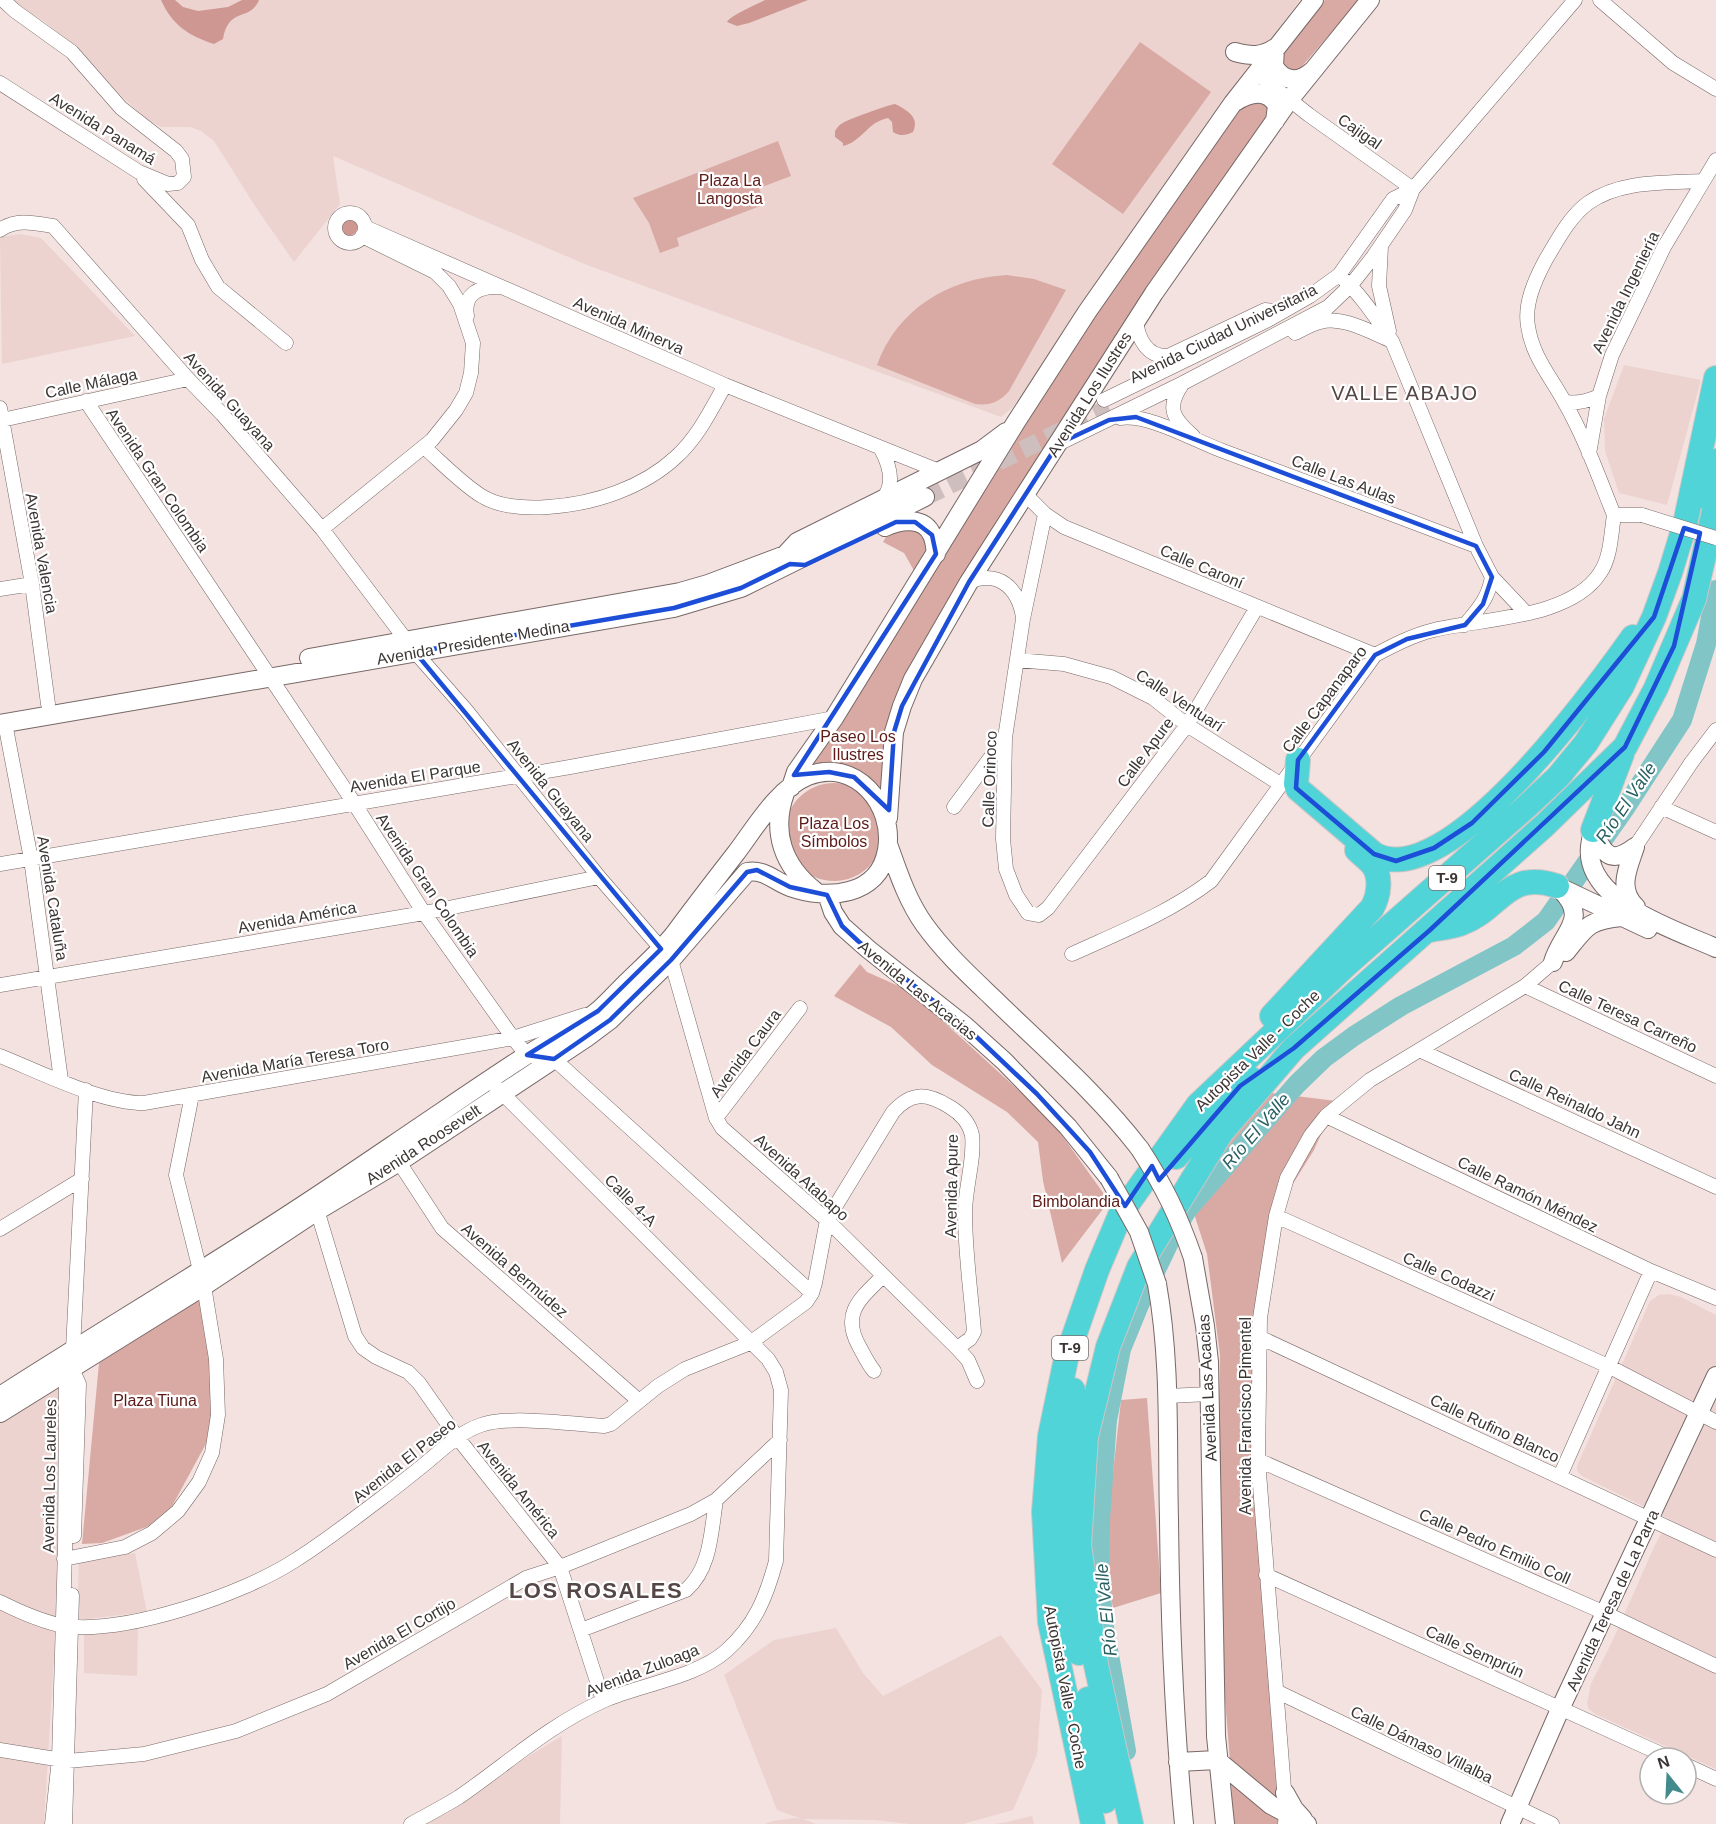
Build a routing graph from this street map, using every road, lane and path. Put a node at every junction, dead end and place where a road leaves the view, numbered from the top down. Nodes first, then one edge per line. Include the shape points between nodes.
1 (3, 0) edge
2 (1314, 0) edge
3 (1370, 0) edge
4 (1575, 0) edge
5 (1600, 0) edge
6 (1275, 48) junction
7 (1235, 52) dead end
8 (1314, 68) junction
9 (1256, 73) junction
10 (0, 83) edge
11 (1716, 89) edge
12 (1290, 99) junction
13 (1233, 103) junction
14 (1275, 121) junction
15 (1716, 160) edge
16 (139, 172) junction
17 (1703, 181) junction
18 (1413, 189) junction
19 (2, 224) edge
20 (1381, 246) junction
21 (1339, 275) junction
22 (1351, 285) junction
23 (504, 287) junction
24 (1280, 312) junction
25 (1136, 320) junction
26 (467, 321) junction
27 (1392, 341) junction
28 (286, 343) dead end
29 (1716, 378) edge
30 (188, 379) junction
31 (1183, 383) junction
32 (726, 386) junction
33 (1599, 396) junction
34 (86, 401) junction
35 (1565, 402) junction
36 (1107, 409) junction
37 (1, 414) edge
38 (1016, 422) junction
39 (1201, 442) junction
40 (1058, 444) junction
41 (424, 447) junction
42 (881, 449) junction
43 (1589, 454) junction
44 (1716, 461) edge
45 (939, 471) junction
46 (923, 493) tunnel mouth
47 (1026, 495) junction
48 (884, 497) junction
49 (1716, 503) edge
50 (1045, 514) junction
51 (1614, 515) junction
52 (321, 529) junction
53 (1716, 538) edge
54 (1476, 546) junction
55 (936, 554) junction
56 (788, 559) junction
57 (1492, 577) junction
58 (969, 582) junction
59 (32, 584) junction
60 (0, 589) edge
61 (1257, 607) junction
62 (1526, 613) junction
63 (1654, 617) junction
64 (1023, 619) junction
65 (1465, 625) junction
66 (1674, 646) junction
67 (410, 647) junction
68 (1375, 655) junction
69 (1017, 660) junction
70 (267, 672) junction
71 (48, 704) junction
72 (834, 718) junction
73 (2, 719) edge
74 (1186, 725) junction
75 (1716, 730) edge
76 (1005, 738) junction
77 (1625, 747) junction
78 (1298, 760) junction
79 (519, 775) junction
80 (1280, 784) junction
81 (788, 789) junction
82 (354, 802) junction
83 (954, 807) dead end
84 (1661, 807) junction
85 (886, 825) junction
86 (1593, 830) junction
87 (1716, 832) edge
88 (888, 844) junction
89 (1635, 847) junction
90 (31, 859) junction
91 (0, 864) edge
92 (599, 877) junction
93 (1557, 886) junction
94 (822, 893) junction
95 (1048, 908) joint
96 (424, 913) junction
97 (1644, 915) junction
98 (1622, 917) junction
99 (1430, 930) junction
100 (1716, 948) edge
101 (666, 954) junction
102 (1072, 954) dead end
103 (1716, 960) edge
104 (1553, 962) junction
105 (48, 976) junction
106 (0, 985) edge
107 (1525, 986) junction
108 (800, 1008) dead end
109 (598, 1011) junction
110 (513, 1038) junction
111 (1294, 1048) junction
112 (1419, 1050) junction
113 (527, 1054) junction
114 (0, 1056) edge
115 (554, 1059) junction
116 (1716, 1076) edge
117 (61, 1080) junction
118 (495, 1086) junction
119 (86, 1090) junction
120 (192, 1095) junction
121 (1198, 1105) junction
122 (1326, 1116) junction
123 (716, 1118) junction
124 (393, 1155) junction
125 (82, 1179) junction
126 (1716, 1187) edge
127 (315, 1204) junction
128 (1276, 1216) junction
129 (827, 1220) junction
130 (0, 1229) edge
131 (1651, 1271) junction
132 (883, 1275) junction
133 (202, 1278) junction
134 (812, 1293) junction
135 (1716, 1298) edge
136 (1259, 1337) junction
137 (750, 1343) junction
138 (957, 1348) junction
139 (72, 1351) junction
140 (1608, 1366) junction
141 (72, 1370) junction
142 (873, 1371) dead end
143 (1716, 1376) edge
144 (976, 1381) dead end
145 (1210, 1394) junction
146 (0, 1396) edge
147 (1167, 1396) junction
148 (638, 1400) junction
149 (0, 1413) edge
150 (1699, 1414) junction
151 (1716, 1422) edge
152 (457, 1437) junction
153 (780, 1440) junction
154 (1258, 1460) junction
155 (1560, 1476) junction
156 (716, 1500) junction
157 (1650, 1519) junction
158 (1716, 1550) edge
159 (69, 1558) junction
160 (560, 1566) junction
161 (1266, 1575) junction
162 (0, 1602) edge
163 (1605, 1613) junction
164 (67, 1626) junction
165 (581, 1630) junction
166 (1716, 1666) edge
167 (1278, 1692) junction
168 (603, 1700) junction
169 (1561, 1707) junction
170 (1644, 1746) edge
171 (0, 1750) edge
172 (64, 1760) junction
173 (1217, 1760) junction
174 (1178, 1762) junction
175 (1698, 1771) edge
176 (1716, 1779) edge
177 (1285, 1788) junction
178 (1263, 1799) junction
179 (1514, 1816) edge
180 (1286, 1819) edge
181 (52, 1824) edge
182 (65, 1824) edge
183 (411, 1824) edge
184 (1093, 1824) edge
185 (1109, 1824) edge
186 (1131, 1824) edge
187 (1184, 1824) edge
188 (1225, 1824) edge
189 (1308, 1824) edge
190 (1552, 1824) edge

1 - 16 street, Avenida Panamá via 72,52 121,108 176,151 182,159 184,174 178,183 168,184
2 - 6 main road
3 - 8 main road, Avenida Los Ilustres
4 - 18 street, Avenida Ciudad Universitaria
5 - 11 street via 1673,63
6 - 7 main road via 1263,55
6 - 8 main road via 1274,66 1284,76 1302,79
6 - 9 main road
8 - 12 main road, Avenida Los Ilustres
9 - 12 street, Cajigal
9 - 13 main road
10 - 16 street, Avenida Panamá
12 - 14 main road, Avenida Los Ilustres
12 - 18 street, Cajigal
13 - 14 main road via 1257,93 1269,96 1277,106
13 - 38 main road via 1087,312
14 - 25 main road, Avenida Los Ilustres
15 - 17 street, Avenida Ingeniería
16 - 28 street via 188,225 218,287
17 - 33 street, Avenida Ingeniería via 1664,247 1621,335
17 - 35 street via 1630,186 1605,194 1588,203 1560,236 1537,276 1527,315 1539,362
18 - 20 street, Avenida Ciudad Universitaria via 1405,210
18 - 21 street, Avenida Ciudad Universitaria via 1393,199
19 - 30 street, Avenida Guayana via 53,226
20 - 22 street, Avenida Ciudad Universitaria
20 - 27 street via 1379,286
21 - 22 street
21 - 24 street, Avenida Ciudad Universitaria
22 - 27 street
22 - 31 street, Avenida Ciudad Universitaria via 1328,307
22 - 36 street, Avenida Ciudad Universitaria via 1318,306
23 - 26 street via 483,287 473,293 466,304
23 - 26 street, Avenida Minerva via 363,231 435,272 449,286
23 - 32 street, Avenida Minerva
24 - 25 street via 1266,310 1168,356 1155,355 1146,348
24 - 36 street, Avenida Ciudad Universitaria
25 - 40 main road, Avenida Los Ilustres
26 - 41 street via 473,359 465,393 456,410
27 - 31 street, Avenida Ciudad Universitaria via 1360,327 1321,321
27 - 54 street
29 - 63 highway, Autopista Valle - Coche / T-9 via 1685,524
30 - 34 street, Calle Málaga
30 - 52 street, Avenida Guayana
31 - 36 street, Avenida Ciudad Universitaria
31 - 39 street, Calle Las Aulas via 1174,395 1174,413 1178,422
32 - 41 street via 698,434 677,456 652,476 617,493 584,501 552,507 496,502 480,495
32 - 42 street, Avenida Minerva
33 - 35 street via 1583,402
33 - 43 street, Avenida Ingeniería
34 - 37 street, Calle Málaga
34 - 70 street, Avenida Gran Colombia
35 - 43 street
36 - 39 street, Calle Las Aulas via 1152,421
36 - 40 street, Avenida Ciudad Universitaria
37 - 59 street, Avenida Valencia
38 - 45 main road via 982,450
38 - 55 main road
39 - 54 street, Calle Las Aulas
40 - 47 main road, Avenida Los Ilustres
41 - 52 street
42 - 45 street, Avenida Minerva
42 - 48 street via 890,480
43 - 51 street
44 - 66 highway, Autopista Valle - Coche / T-9
45 - 48 main road
46 - 56 main road, Avenida Presidente Medina
47 - 50 street, Calle Caroní
47 - 58 main road, Avenida Los Ilustres
48 - 56 main road via 797,542
49 - 66 highway, Autopista Valle - Coche / T-9 via 1694,599
50 - 61 street, Calle Caroní via 1064,528
50 - 64 street, Calle Orinoco
51 - 53 street, bridge via 1642,515
51 - 62 street, Calle Capanaparo via 1607,558 1586,589 1563,604
52 - 67 street, Avenida Guayana
54 - 57 street
55 - 56 main road via 928,529 906,520 805,565
55 - 72 main road
56 - 67 main road, Avenida Presidente Medina via 741,588 674,608
57 - 62 street
57 - 65 street via 1483,604
58 - 64 street via 989,578 1006,584 1022,608
58 - 85 main road, Avenida Los Ilustres via 913,679 902,706 894,732
59 - 60 street
59 - 71 street, Avenida Valencia
61 - 68 street, Calle Caroní
61 - 74 street, Calle Apure
62 - 65 street, Calle Capanaparo
63 - 78 highway via 1638,630 1594,692 1510,789 1472,823 1413,859 1383,860 1298,789
63 - 121 highway, Autopista Valle - Coche / T-9 via 1622,686 1586,743 1558,777 1345,966
64 - 69 street, Calle Orinoco
65 - 68 street, Calle Capanaparo via 1407,639
66 - 77 highway, Autopista Valle - Coche / T-9
67 - 70 main road, Avenida Presidente Medina
67 - 79 street, Avenida Guayana
68 - 78 street, Calle Capanaparo
69 - 74 street, Calle Ventuarí via 1064,664 1111,676 1152,698
69 - 76 street, Calle Orinoco
70 - 71 main road, Avenida Presidente Medina
70 - 73 main road, Avenida Presidente Medina
70 - 82 street, Avenida Gran Colombia
71 - 73 main road, Avenida Presidente Medina
72 - 79 street, Avenida El Parque
72 - 81 main road
73 - 90 street, Avenida Cataluña
74 - 80 street, Calle Ventuarí
74 - 95 street, Calle Apure
75 - 84 street
76 - 83 street
76 - 95 street, Calle Orinoco via 1006,869 1028,913 1039,915
77 - 86 highway, T-9
77 - 99 highway, Autopista Valle - Coche / T-9
78 - 80 street, Calle Capanaparo
79 - 82 street, Avenida El Parque
79 - 92 street, Avenida Guayana
80 - 102 street, Calle Capanaparo via 1211,881 1162,913
80 - 121 highway, T-9 via 1373,865 1377,876 1376,900
81 - 85 main road via 819,773 854,777 877,797
81 - 94 main road via 780,813 782,846 798,876
81 - 101 main road, Avenida Roosevelt via 773,803
82 - 90 street, Avenida El Parque
82 - 96 street, Avenida Gran Colombia
84 - 87 street
84 - 89 street
85 - 88 main road
86 - 89 main road via 1600,848 1609,855
86 - 97 main road via 1589,848 1599,881 1611,895
88 - 94 main road via 886,857 873,878 852,892
88 - 145 main road, Avenida Las Acacias, bridge via 913,906 951,958 1091,1092 1154,1171 1178,1215 1193,1258 1205,1326
89 - 97 main road via 1624,881 1632,904
90 - 91 street, Avenida El Parque
90 - 105 street, Avenida Cataluña
92 - 96 street, Avenida América
92 - 101 street, Avenida Guayana
93 - 98 main road
93 - 99 highway via 1546,882 1521,883 1462,923
93 - 104 main road via 1571,901 1575,914
94 - 101 main road, Avenida Roosevelt via 790,887 758,870 747,872
94 - 147 main road, Avenida Las Acacias, bridge via 842,926 1004,1061 1068,1127 1109,1178 1139,1232 1157,1284
96 - 105 street, Avenida América
96 - 110 street, Avenida Gran Colombia
97 - 100 main road
98 - 103 main road
98 - 104 main road via 1594,922 1562,958
99 - 111 highway, Autopista Valle - Coche / T-9
101 - 109 main road, Avenida Roosevelt
101 - 115 main road, Avenida Roosevelt via 610,1020
101 - 123 street, Avenida Atabapo
104 - 107 street, Avenida Francisco Pimentel
105 - 106 street, Avenida América
105 - 117 street, Avenida Cataluña
107 - 112 street, Avenida Francisco Pimentel
107 - 116 street, Calle Teresa Carreño
108 - 123 street, Avenida Caura
109 - 110 street, Avenida María Teresa Toro
109 - 113 main road, Avenida Roosevelt
110 - 113 street, Avenida Gran Colombia
110 - 120 street, Avenida María Teresa Toro
111 - 185 highway via 1240,1086 1174,1159 1140,1206 1118,1245 1072,1393 1065,1478 1067,1592
111 - 186 highway, Autopista Valle - Coche / T-9 via 1221,1133 1139,1267 1108,1347 1086,1437 1079,1545 1096,1665
112 - 122 street, Avenida Francisco Pimentel via 1370,1080
112 - 126 street, Calle Reinaldo Jahn
113 - 115 street
113 - 118 main road, Avenida Roosevelt
114 - 117 street, Avenida María Teresa Toro
115 - 118 main road, Avenida Roosevelt
115 - 134 street
117 - 119 street, Avenida María Teresa Toro
118 - 124 main road, Avenida Roosevelt
118 - 137 street, Calle 4-A
119 - 120 street, Avenida María Teresa Toro via 130,1103
119 - 125 street
120 - 133 street via 176,1175
121 - 184 highway, Autopista Valle - Coche / T-9 via 1121,1213 1066,1359 1050,1436 1044,1512 1050,1622
122 - 128 street, Avenida Francisco Pimentel via 1287,1178
122 - 131 street, Calle Ramón Méndez
123 - 129 street, Avenida Atabapo via 722,1128
124 - 127 main road, Avenida Roosevelt
124 - 148 street, Avenida Bermúdez via 442,1228
125 - 130 street
125 - 139 street
127 - 133 main road, Avenida Roosevelt
127 - 152 street, Avenida América via 355,1336 376,1357 408,1372
128 - 136 street, Avenida Francisco Pimentel
128 - 140 street, Calle Codazzi
129 - 132 street, Avenida Atabapo
129 - 134 street
129 - 138 street, Avenida Apure via 900,1104 912,1098 934,1097 963,1116 972,1135 965,1211 974,1332
131 - 135 street, Calle Ramón Méndez
131 - 140 street
132 - 138 street, Avenida Atabapo
132 - 142 street via 861,1298 851,1317 853,1334
133 - 139 main road, Avenida Roosevelt
133 - 141 main road, Avenida Roosevelt
133 - 159 street via 216,1359 218,1415 212,1453 199,1482 178,1510 152,1533 125,1547
134 - 137 street, Avenida El Paseo via 806,1302
136 - 154 street, Avenida Francisco Pimentel
136 - 155 street, Calle Rufino Blanco
137 - 148 street, Avenida El Paseo via 685,1369
137 - 153 street, Avenida Zuloaga via 776,1372 781,1390
138 - 144 street, Avenida Atabapo via 968,1360
139 - 141 street, Avenida Los Laureles
139 - 146 main road, Avenida Roosevelt
140 - 150 street, Calle Codazzi
140 - 155 street
141 - 149 main road, Avenida Roosevelt
141 - 159 street, Avenida Los Laureles via 66,1386
143 - 150 main road, Avenida Teresa de La Parra
145 - 147 street
145 - 173 main road, Avenida Las Acacias
147 - 174 main road, Avenida Las Acacias
148 - 152 street, Avenida El Paseo via 617,1420 604,1426 499,1420
150 - 151 street
150 - 157 main road, Avenida Teresa de La Parra
152 - 160 street, Avenida América
152 - 164 street, Avenida El Paseo via 354,1519 266,1576 145,1619
153 - 156 street, Avenida El Cortijo
153 - 168 street, Avenida Zuloaga via 776,1561 770,1586 746,1633 699,1668
154 - 161 street, Avenida Francisco Pimentel
154 - 163 street, Calle Pedro Emilio Coll
155 - 157 street, Calle Rufino Blanco
156 - 160 street, Avenida El Cortijo via 691,1514
156 - 165 street via 706,1558 696,1581 686,1590
157 - 158 street, Calle Rufino Blanco
157 - 163 main road, Avenida Teresa de La Parra
159 - 164 street, Avenida Los Laureles
160 - 165 street, Avenida América
160 - 172 street, Avenida El Cortijo via 526,1578 327,1694 236,1731 144,1754
161 - 167 street, Avenida Francisco Pimentel
161 - 169 street, Calle Semprún
162 - 164 street, Avenida El Paseo
163 - 166 street, Calle Pedro Emilio Coll
163 - 169 main road, Avenida Teresa de La Parra
164 - 172 street, Avenida Los Laureles
165 - 168 street, Avenida América
167 - 177 street, Avenida Francisco Pimentel
167 - 179 street, Calle Dámaso Villalba
168 - 183 street, Avenida Zuloaga via 540,1736 458,1797
169 - 170 street, Calle Semprún
169 - 179 main road, Avenida Teresa de La Parra
171 - 172 street, Avenida El Cortijo
172 - 181 street, Avenida Los Laureles
172 - 182 street, Avenida Los Laureles
173 - 174 main road
173 - 178 main road
173 - 188 main road, Avenida Las Acacias
174 - 187 main road, Avenida Las Acacias
175 - 176 street
177 - 178 main road
177 - 180 street, Avenida Francisco Pimentel
177 - 189 main road via 1294,1809
178 - 180 main road
179 - 190 street, Calle Dámaso Villalba
180 - 189 main road

